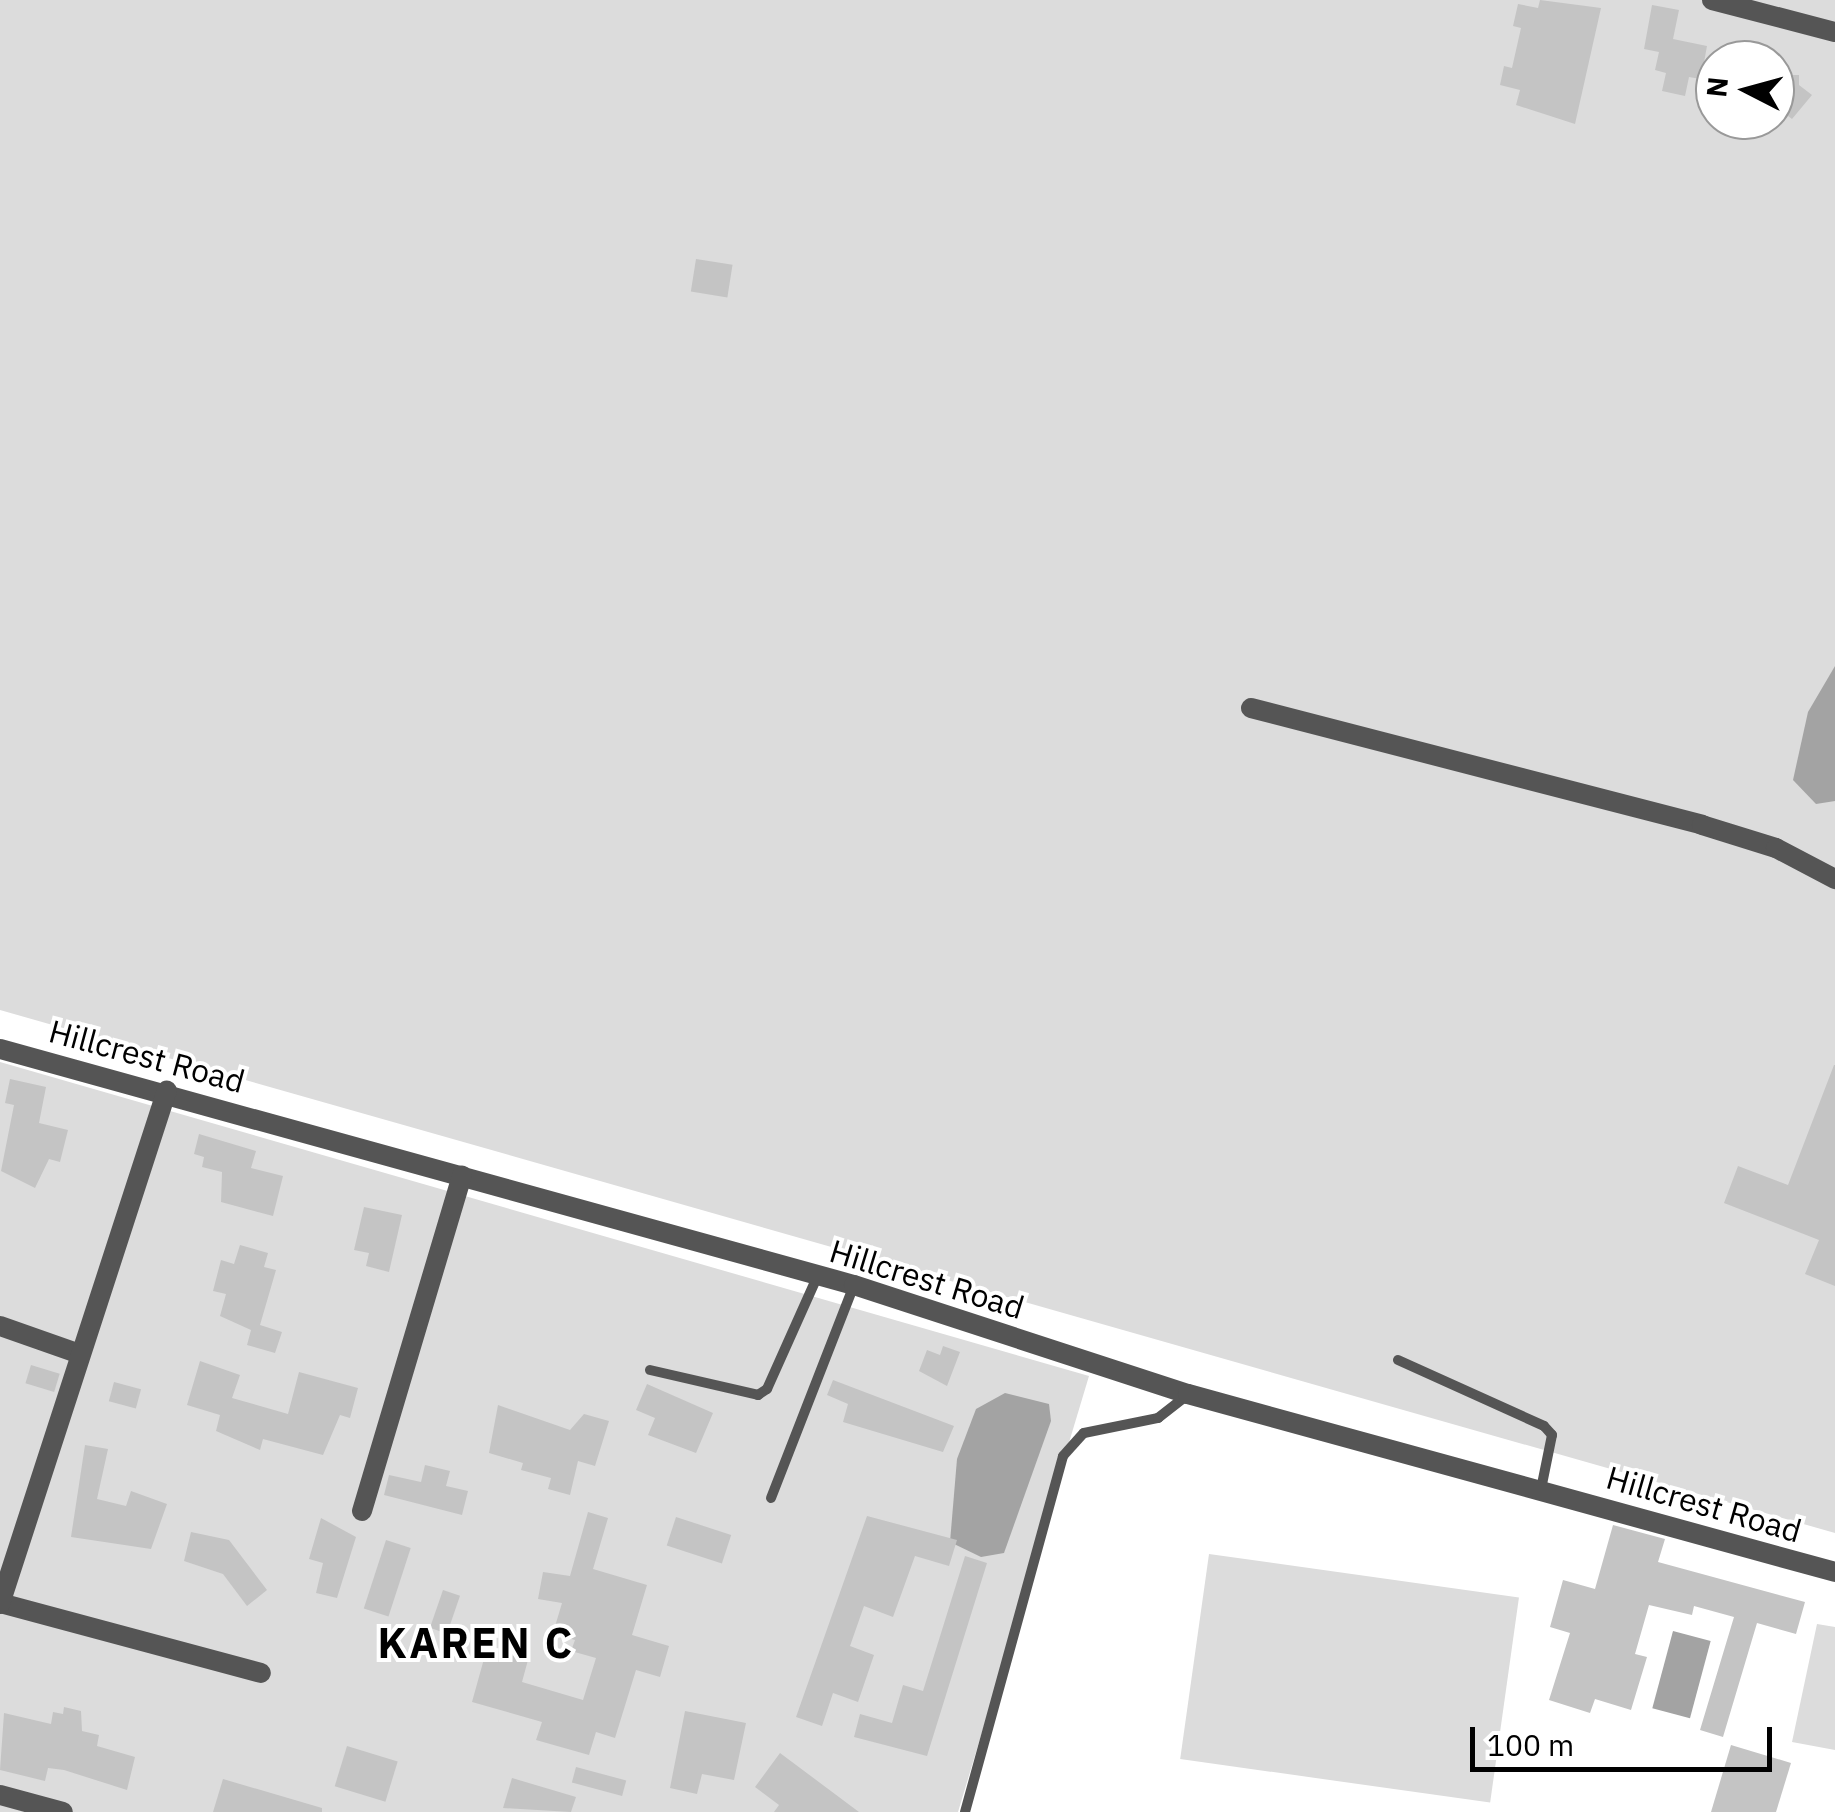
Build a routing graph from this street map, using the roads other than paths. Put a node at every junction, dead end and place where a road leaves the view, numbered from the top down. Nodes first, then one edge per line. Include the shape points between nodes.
1 (1712, 0) edge
2 (1835, 32) edge
3 (1251, 708) dead end
4 (1835, 879) edge
5 (0, 1049) edge
6 (167, 1090) junction
7 (462, 1176) junction
8 (818, 1276) junction
9 (854, 1285) junction
10 (0, 1326) edge
11 (80, 1354) junction
12 (1398, 1360) dead end
13 (650, 1370) dead end
14 (1188, 1394) junction
15 (1541, 1489) junction
16 (771, 1498) dead end
17 (362, 1511) dead end
18 (1835, 1572) edge
19 (0, 1603) edge
20 (261, 1673) dead end
21 (0, 1794) edge
22 (58, 1811) edge
23 (965, 1812) edge

1 - 2 street
3 - 4 street via 1702,826 1776,848
5 - 6 street, Hillcrest Road
6 - 7 street, Hillcrest Road
6 - 11 street
7 - 8 street, Hillcrest Road
7 - 17 street
8 - 9 street, Hillcrest Road
8 - 13 lane via 758,1395
9 - 14 street, Hillcrest Road
9 - 16 lane
10 - 11 street
11 - 19 street
12 - 15 lane via 1544,1426 1552,1435
14 - 15 street, Hillcrest Road
14 - 23 lane via 1158,1418 1084,1432 1063,1456
15 - 18 street, Hillcrest Road
19 - 20 street
21 - 22 street

